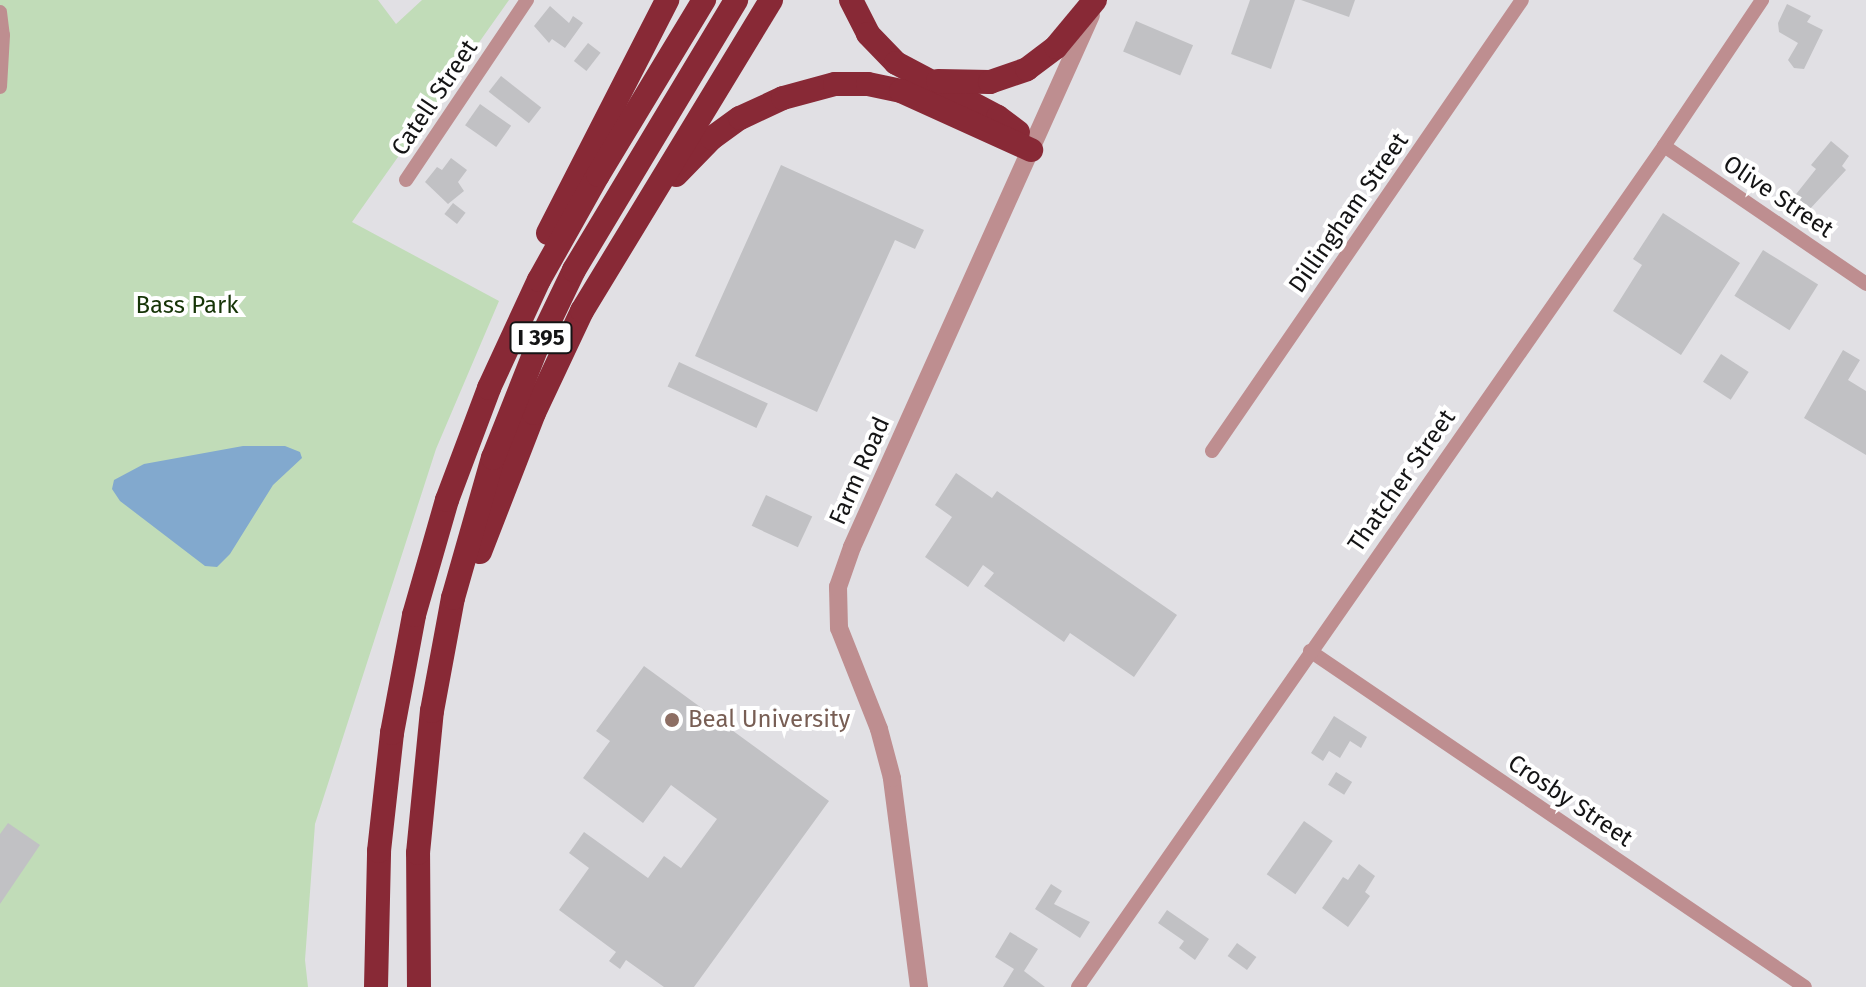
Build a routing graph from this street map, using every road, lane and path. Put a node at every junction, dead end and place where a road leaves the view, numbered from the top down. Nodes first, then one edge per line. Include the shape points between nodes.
1 (527, 0) edge
2 (667, 0) edge
3 (704, 0) edge
4 (736, 0) edge
5 (771, 0) edge
6 (851, 0) edge
7 (1096, 0) edge
8 (1522, 0) edge
9 (1762, 0) edge
10 (0, 12) edge
11 (913, 74) junction
12 (0, 87) edge
13 (1664, 146) junction
14 (1031, 150) junction
15 (406, 180) dead end
16 (616, 253) junction
17 (1866, 284) edge
18 (466, 444) junction
19 (1212, 451) dead end
20 (1310, 651) junction
21 (432, 711) junction
22 (376, 982) edge
23 (419, 987) edge
24 (919, 987) edge
25 (1078, 987) edge
26 (1805, 987) edge

1 - 15 street, Catell Street
2 - 18 highway via 547,235
3 - 18 highway, I 395 via 553,253
4 - 21 highway, I 395 via 601,220 525,375 468,539
5 - 16 highway
6 - 11 highway via 876,45
7 - 11 highway via 1056,47 1018,74 967,84
7 - 14 street, Farm Road
8 - 19 street, Dillingham Street
9 - 13 street, Thatcher Street
10 - 12 street
11 - 14 highway via 998,117
13 - 17 street, Olive Street
13 - 20 street, Thatcher Street
14 - 16 highway via 889,88 847,83 811,88 754,110 712,138 671,180
14 - 24 street, Farm Road via 852,547 836,598 839,628 888,760
16 - 21 highway via 566,342 519,447 473,570
18 - 22 highway, I 395 via 429,557 396,704 379,851
20 - 25 street, Thatcher Street
20 - 26 street, Crosby Street
21 - 23 highway, I 395 via 418,853

